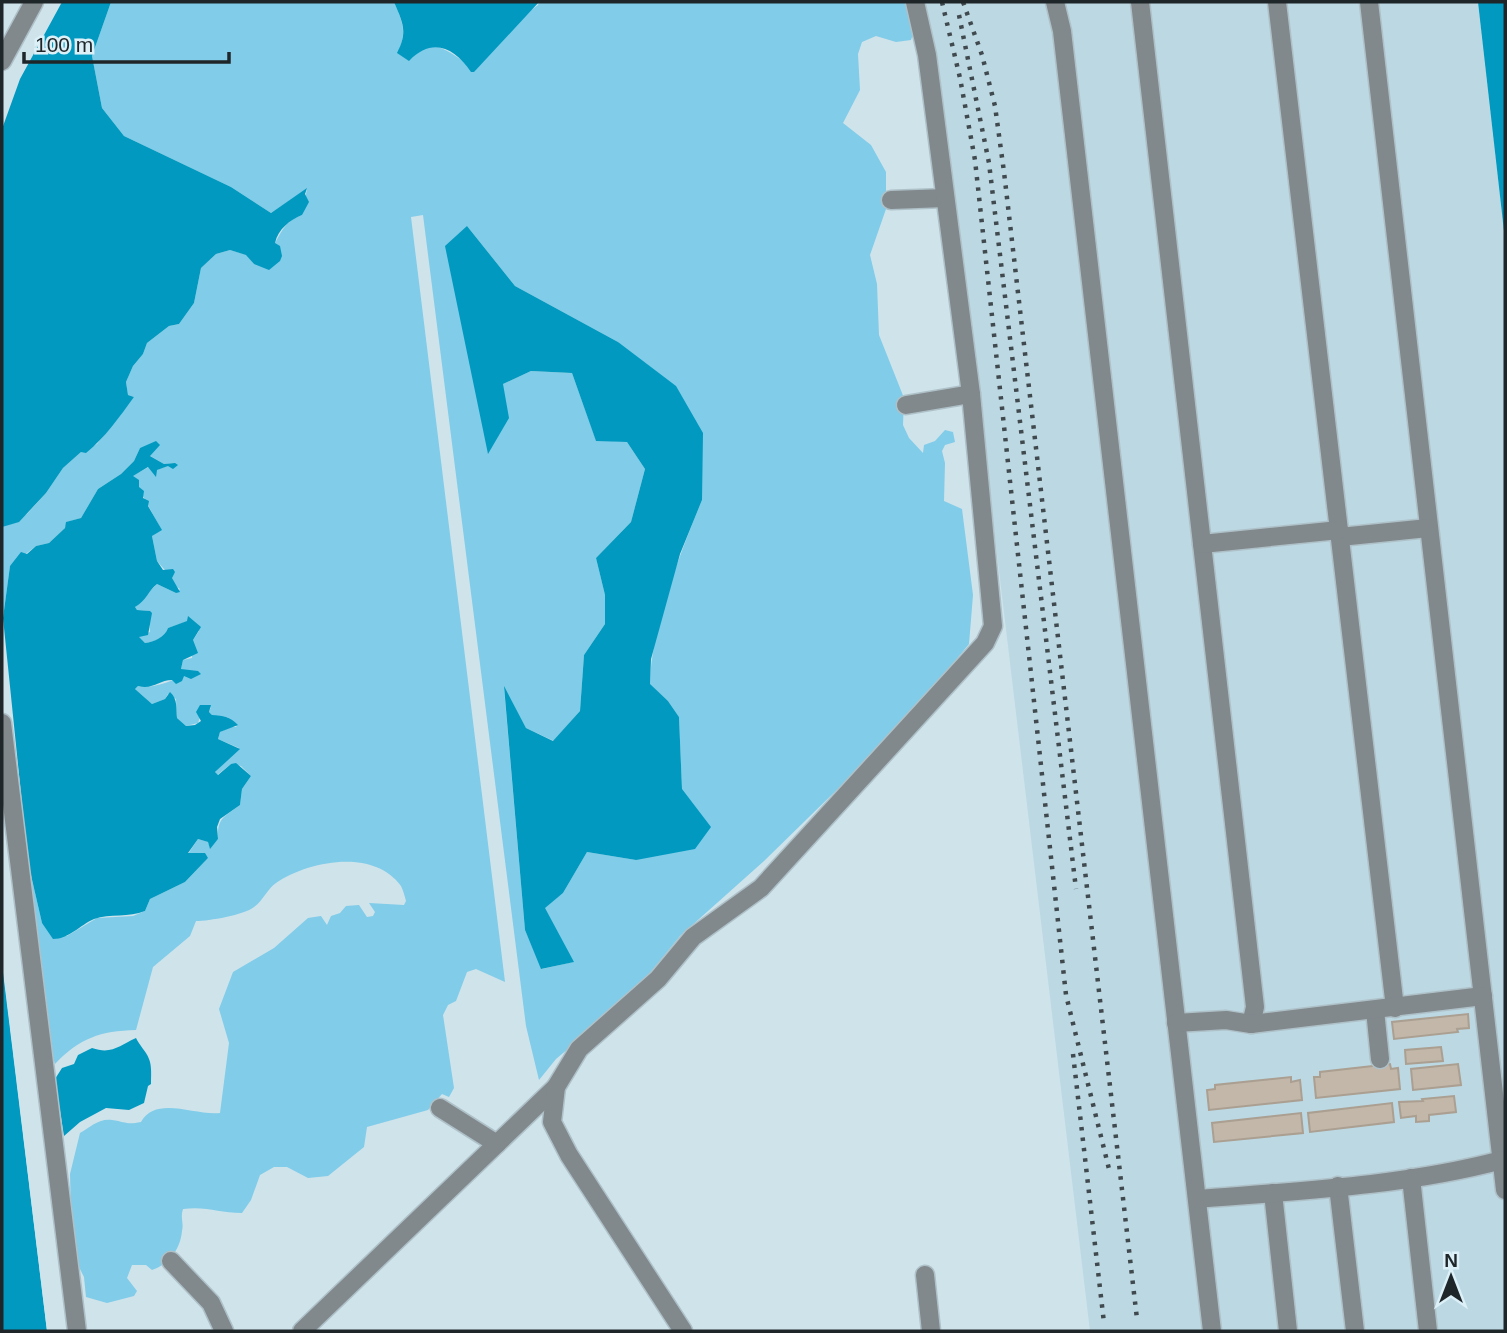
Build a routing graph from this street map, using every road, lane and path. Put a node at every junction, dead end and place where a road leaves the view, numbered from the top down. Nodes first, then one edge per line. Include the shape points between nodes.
1 (34, 2) edge
2 (915, 2) edge
3 (1055, 2) edge
4 (1140, 2) edge
5 (1277, 2) edge
6 (1369, 2) edge
7 (2, 61) edge
8 (945, 198) junction
9 (891, 200) dead end
10 (971, 394) junction
11 (906, 405) dead end
12 (1428, 528) junction
13 (1340, 533) junction
14 (1202, 544) junction
15 (2, 723) edge
16 (1483, 996) junction
17 (1395, 1008) junction
18 (1375, 1010) junction
19 (1176, 1023) junction
20 (1251, 1024) junction
21 (1380, 1059) dead end
22 (556, 1087) junction
23 (440, 1108) dead end
24 (497, 1144) junction
25 (1502, 1160) junction
26 (1411, 1178) junction
27 (1338, 1186) junction
28 (1505, 1189) edge
29 (1273, 1193) junction
30 (1197, 1199) junction
31 (171, 1261) dead end
32 (925, 1275) dead end
33 (77, 1331) edge
34 (225, 1331) edge
35 (302, 1331) edge
36 (683, 1331) edge
37 (932, 1331) edge
38 (1212, 1331) edge
39 (1288, 1331) edge
40 (1355, 1331) edge
41 (1428, 1331) edge

1 - 7 lane
2 - 8 lane via 927,55
3 - 19 lane via 1062,31
4 - 14 lane
5 - 13 lane
6 - 12 lane
8 - 9 lane
8 - 10 lane
10 - 11 lane
10 - 22 lane via 993,626 985,643 761,888 693,937 658,979 579,1049
12 - 13 lane
12 - 16 lane
13 - 14 lane
13 - 17 lane
14 - 20 lane via 1255,1007
15 - 33 lane
16 - 17 lane
16 - 25 lane
17 - 18 lane
18 - 20 lane
18 - 21 lane
19 - 20 lane via 1226,1020
19 - 30 lane
22 - 24 lane
22 - 36 lane via 552,1122 569,1155
23 - 24 lane
24 - 35 lane
25 - 26 lane
25 - 28 lane
26 - 27 lane
26 - 41 lane
27 - 29 lane
27 - 40 lane
29 - 30 lane
29 - 39 lane
30 - 38 lane
31 - 34 lane via 211,1303
32 - 37 lane

